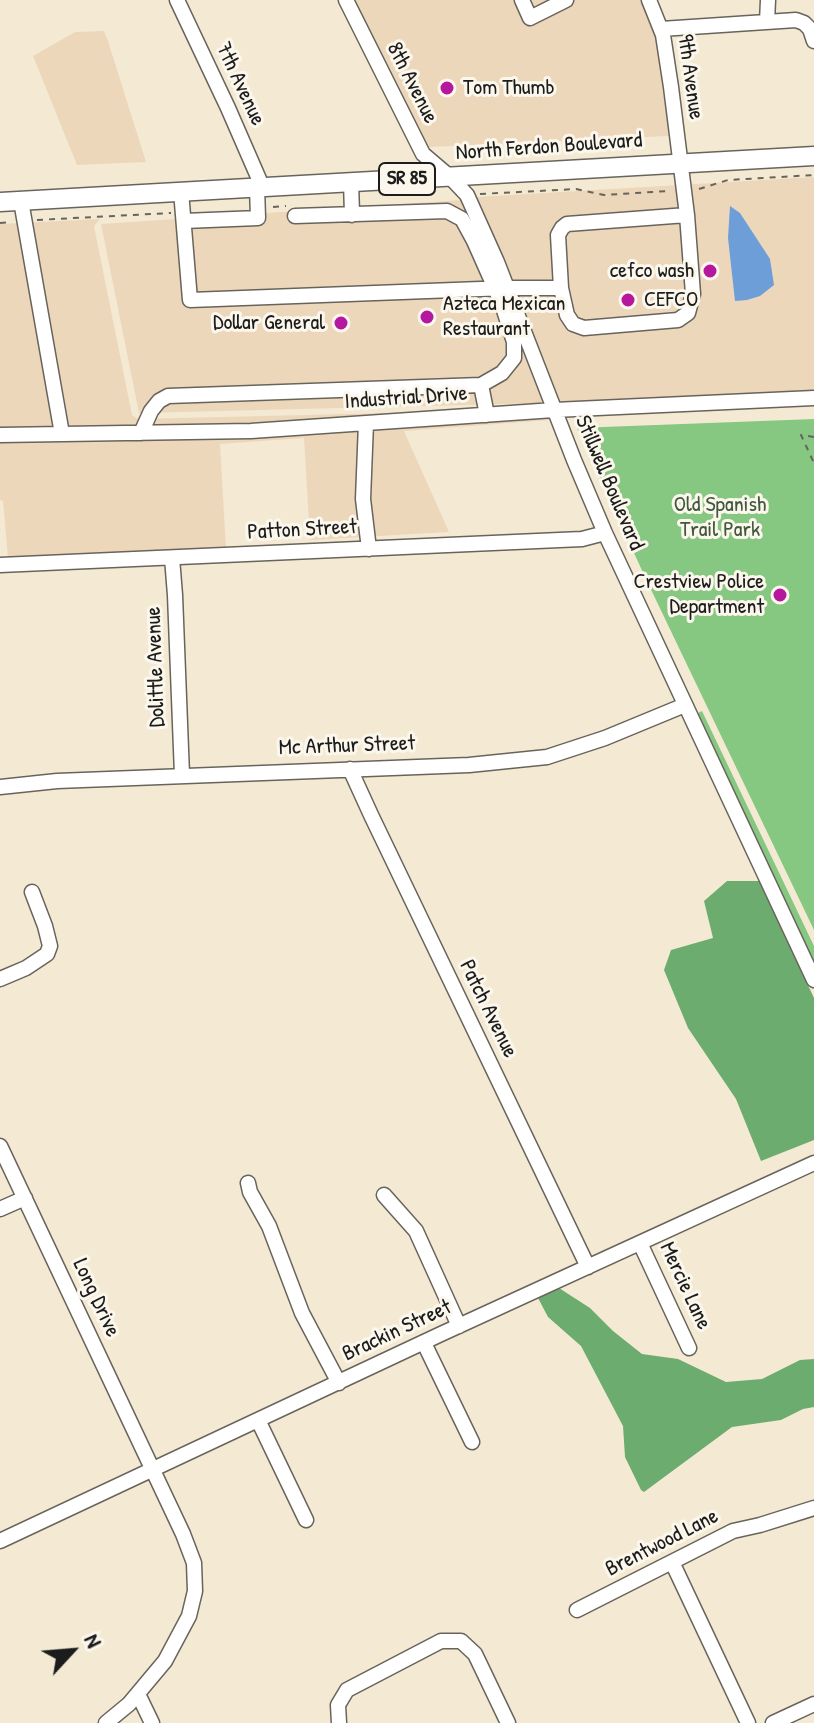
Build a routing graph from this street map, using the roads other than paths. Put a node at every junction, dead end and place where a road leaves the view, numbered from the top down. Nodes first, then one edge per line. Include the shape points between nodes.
1 (177, 0) edge
2 (346, 0) edge
3 (522, 0) edge
4 (566, 0) edge
5 (649, 0) edge
6 (768, 0) edge
7 (767, 22) junction
8 (661, 29) junction
9 (814, 41) edge
10 (814, 156) edge
11 (680, 162) junction
12 (450, 177) junction
13 (351, 181) junction
14 (259, 186) junction
15 (181, 191) junction
16 (21, 201) junction
17 (0, 202) edge
18 (352, 215) junction
19 (687, 215) junction
20 (295, 216) dead end
21 (184, 221) junction
22 (501, 288) junction
23 (561, 288) junction
24 (481, 385) junction
25 (814, 398) edge
26 (554, 410) junction
27 (487, 415) junction
28 (366, 423) junction
29 (141, 433) junction
30 (62, 434) junction
31 (0, 435) edge
32 (605, 533) junction
33 (369, 549) junction
34 (172, 558) junction
35 (0, 565) edge
36 (685, 705) junction
37 (350, 769) junction
38 (182, 775) junction
39 (0, 787) edge
40 (32, 892) dead end
41 (0, 979) edge
42 (814, 980) edge
43 (0, 1146) edge
44 (814, 1163) edge
45 (248, 1183) dead end
46 (384, 1195) dead end
47 (25, 1198) junction
48 (0, 1209) edge
49 (640, 1243) junction
50 (588, 1267) junction
51 (459, 1326) junction
52 (424, 1343) junction
53 (689, 1348) dead end
54 (339, 1383) junction
55 (258, 1420) junction
56 (472, 1442) dead end
57 (152, 1470) junction
58 (814, 1508) edge
59 (306, 1520) dead end
60 (0, 1541) edge
61 (672, 1562) junction
62 (577, 1610) dead end
63 (138, 1694) junction
64 (814, 1704) edge
65 (106, 1723) edge
66 (152, 1723) edge
67 (339, 1723) edge
68 (508, 1723) edge
69 (748, 1723) edge
70 (773, 1723) edge

1 - 14 street, 7th Avenue
2 - 12 street, 8th Avenue via 423,154
3 - 4 street via 530,18
5 - 8 street, 9th Avenue
6 - 7 street
7 - 8 street
7 - 9 street via 804,23
8 - 11 street, 9th Avenue
10 - 11 main road, North Ferdon Boulevard / SR 85
11 - 12 main road, North Ferdon Boulevard / SR 85
11 - 19 street, 9th Avenue
12 - 13 main road, North Ferdon Boulevard / SR 85
12 - 22 street, Stillwell Boulevard via 467,195
13 - 14 main road, North Ferdon Boulevard / SR 85
13 - 18 street
14 - 15 main road, North Ferdon Boulevard / SR 85
14 - 21 street via 258,218
15 - 16 main road, North Ferdon Boulevard / SR 85
15 - 21 street
16 - 17 main road, North Ferdon Boulevard / SR 85
16 - 30 street
18 - 20 street
18 - 22 street via 447,211 462,219
19 - 23 street via 567,224 558,235
19 - 23 street, 9th Avenue via 693,294 688,313 678,320 584,328 567,315
21 - 22 street via 190,300
22 - 23 street
22 - 24 street via 514,358 502,373
22 - 26 street, Stillwell Boulevard
24 - 27 street
24 - 29 street via 168,396 151,411
25 - 26 street, Industrial Drive
26 - 27 street, Industrial Drive
26 - 32 street, Stillwell Boulevard
27 - 28 street, Industrial Drive
28 - 29 street, Industrial Drive
28 - 33 street via 363,499
29 - 30 street, Industrial Drive
30 - 31 street, Industrial Drive
32 - 33 street, Patton Street via 582,539
32 - 36 street, Stillwell Boulevard
33 - 34 street, Patton Street
34 - 35 street, Patton Street
34 - 38 street, Dolittle Avenue
36 - 37 street, Mc Arthur Street via 547,757
36 - 42 street, Stillwell Boulevard
37 - 38 street, Mc Arthur Street
37 - 50 street, Patch Avenue
38 - 39 street, Mc Arthur Street
40 - 41 street via 50,946 26,968
43 - 47 street, Long Drive
44 - 49 street, Brackin Street
45 - 54 street via 302,1313
46 - 51 street via 416,1231
47 - 48 street
47 - 57 street, Long Drive
49 - 50 street, Brackin Street
49 - 53 street, Mercie Lane
50 - 51 street, Brackin Street
51 - 52 street, Brackin Street
52 - 54 street, Brackin Street
52 - 56 street
54 - 55 street, Brackin Street
55 - 57 street, Brackin Street
55 - 59 street
57 - 60 street, Brackin Street
57 - 63 street, Long Drive via 190,1549 195,1591 179,1637
58 - 61 street, Brentwood Lane via 733,1531
61 - 62 street, Brentwood Lane
61 - 69 street
63 - 65 street, Long Drive
63 - 66 street
64 - 70 street
67 - 68 street via 338,1705 347,1690 441,1641 461,1641 475,1654

